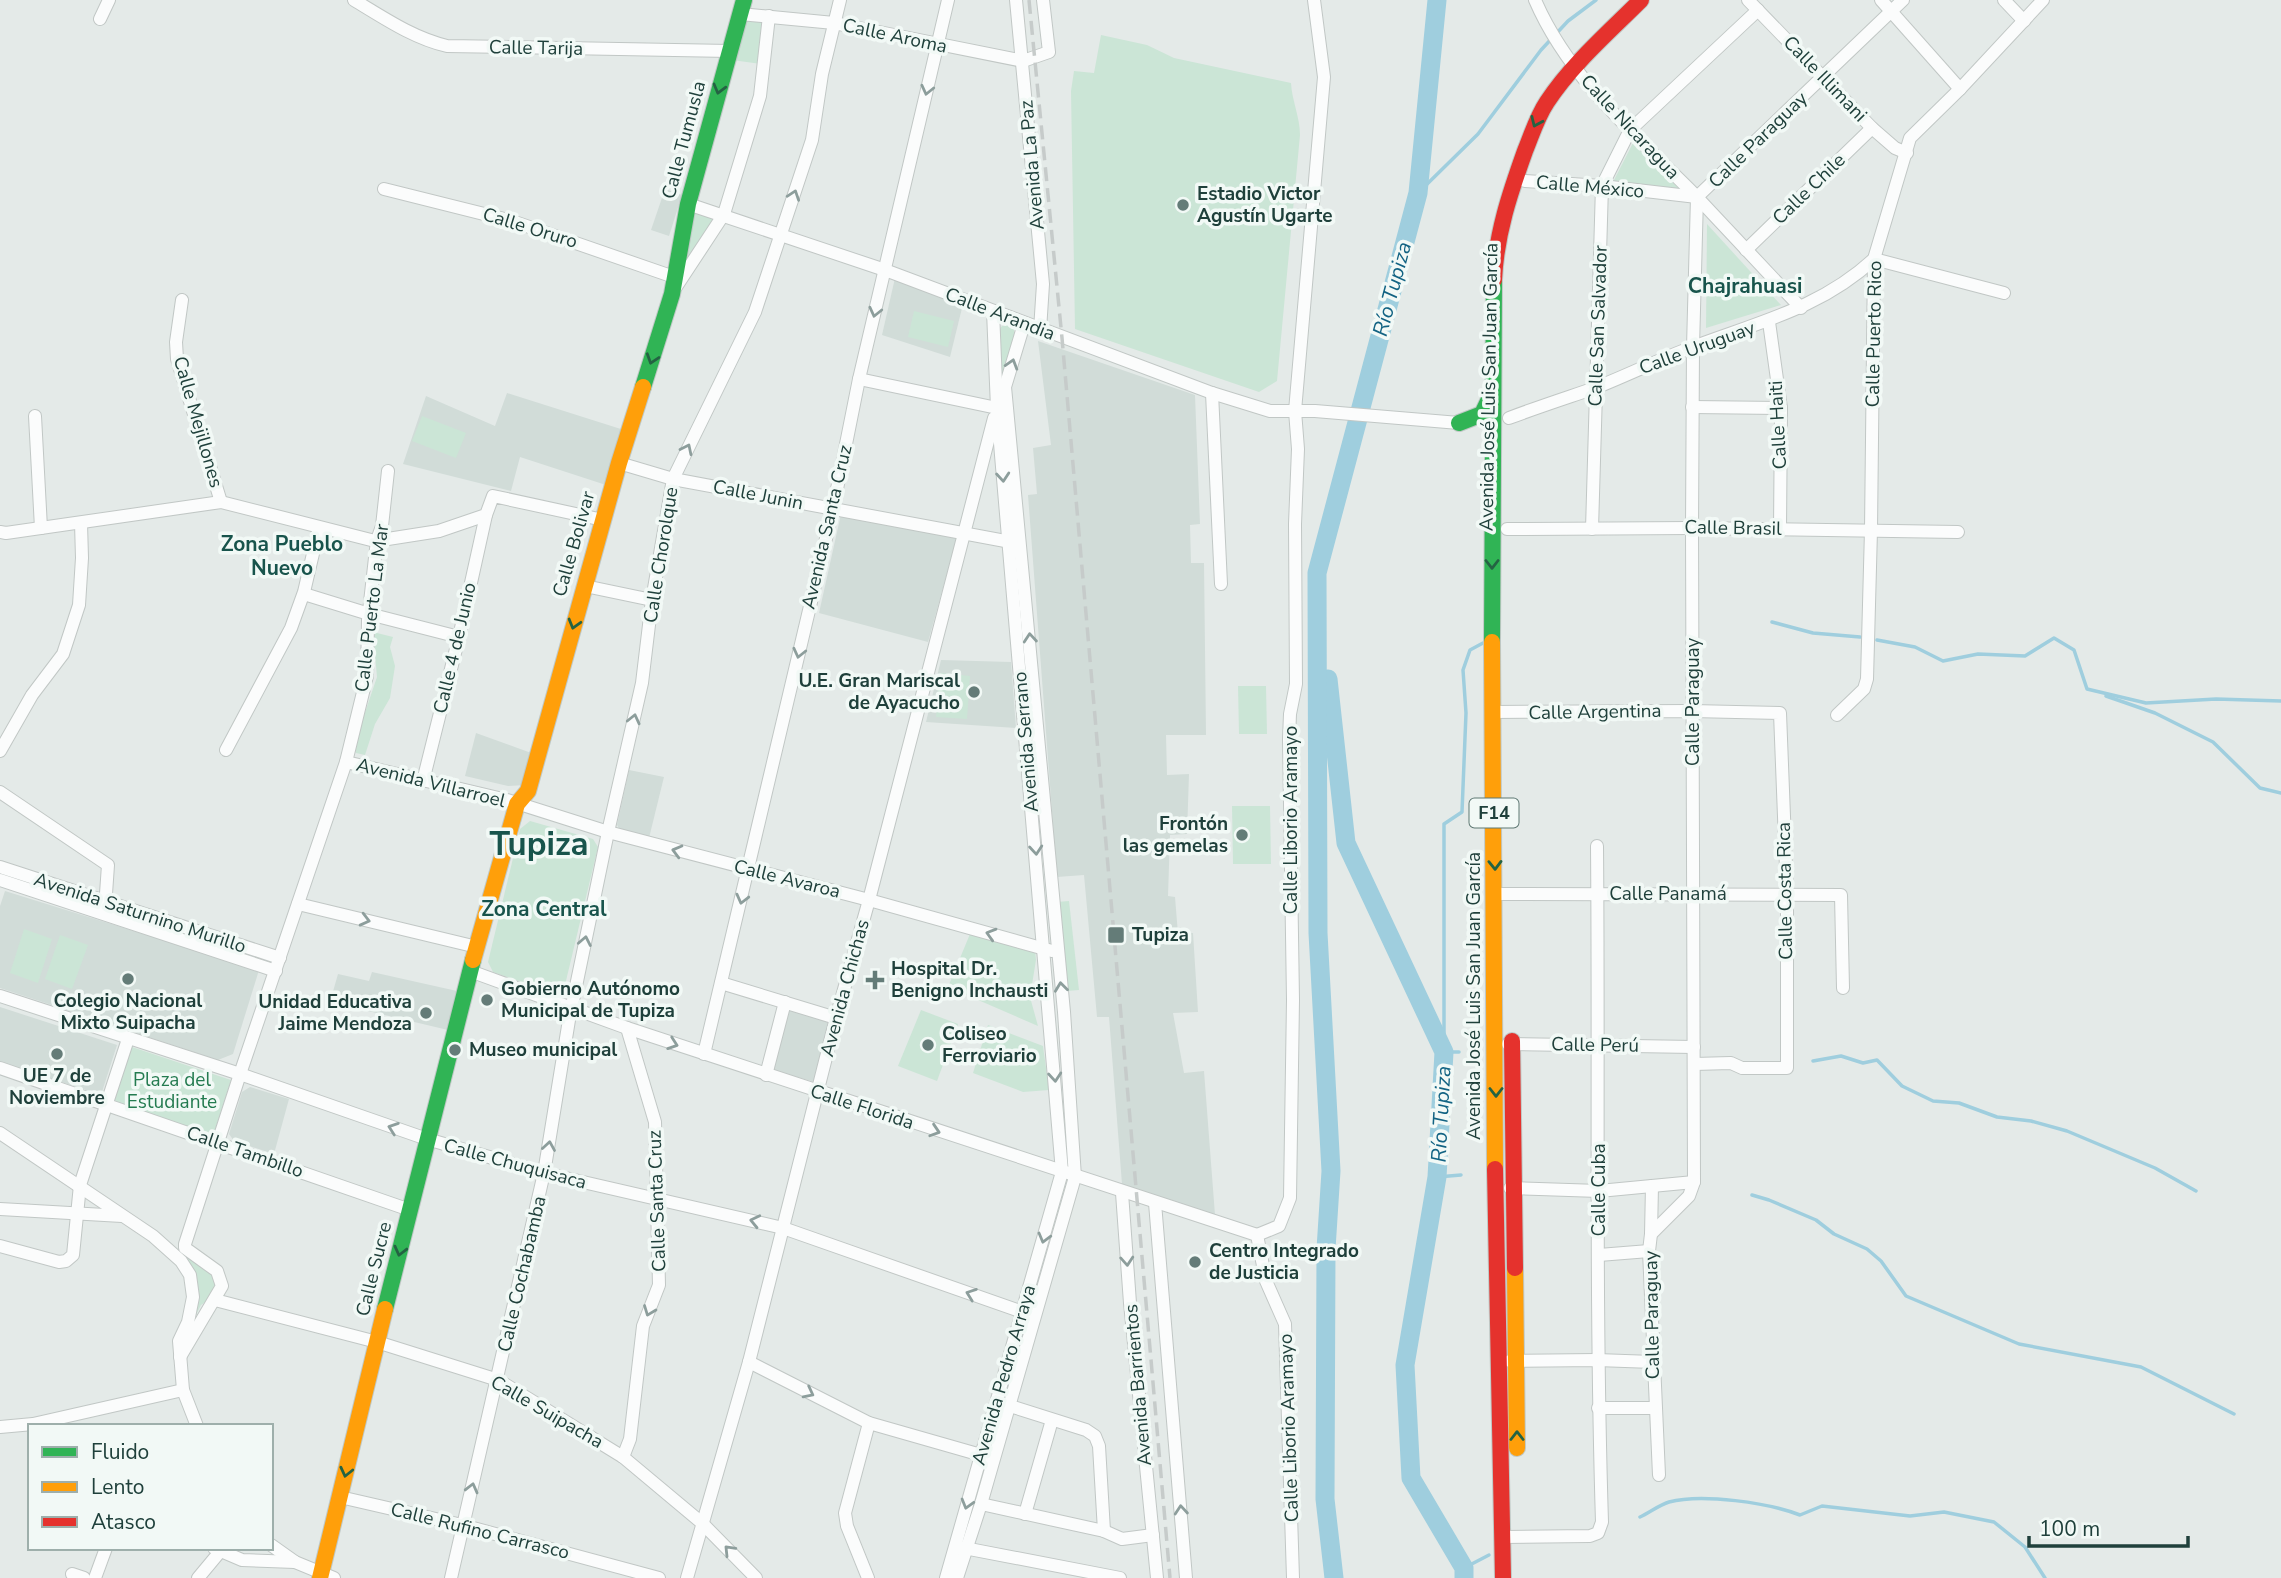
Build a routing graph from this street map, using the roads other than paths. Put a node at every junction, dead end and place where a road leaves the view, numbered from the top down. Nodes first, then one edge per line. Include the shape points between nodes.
1 (109, 0) edge
2 (354, 0) edge
3 (840, 0) edge
4 (948, 0) edge
5 (1016, 0) edge
6 (1043, 0) edge
7 (1314, 0) edge
8 (1551, 0) edge
9 (1641, 0) edge
10 (1748, 0) edge
11 (1881, 0) edge
12 (1903, 0) edge
13 (2004, 0) edge
14 (2043, 0) edge
15 (1538, 6) edge
16 (742, 7) edge
17 (1758, 10) junction
18 (1892, 11) junction
19 (769, 16) junction
20 (100, 19) dead end
21 (2024, 21) junction
22 (834, 23) junction
23 (938, 45) junction
24 (730, 51) junction
25 (1023, 61) junction
26 (1576, 67) junction
27 (1823, 78) junction
28 (1960, 89) junction
29 (1872, 128) junction
30 (1630, 130) junction
31 (1907, 153) junction
32 (1525, 181) junction
33 (1602, 186) junction
34 (384, 189) dead end
35 (1697, 197) junction
36 (688, 204) junction
37 (724, 214) junction
38 (780, 233) junction
39 (1746, 250) junction
40 (1874, 259) junction
41 (884, 270) junction
42 (673, 286) junction
43 (2004, 293) dead end
44 (182, 300) dead end
45 (1801, 308) junction
46 (993, 311) junction
47 (1769, 322) junction
48 (1024, 324) junction
49 (1040, 330) junction
50 (1693, 347) junction
51 (859, 379) junction
52 (1495, 383) junction
53 (1596, 387) junction
54 (1212, 393) junction
55 (1692, 407) junction
56 (1002, 408) junction
57 (1782, 408) junction
58 (1295, 411) junction
59 (35, 416) dead end
60 (1509, 418) junction
61 (1459, 423) junction
62 (1494, 459) junction
63 (619, 463) junction
64 (388, 471) dead end
65 (673, 479) junction
66 (221, 502) junction
67 (833, 509) junction
68 (486, 515) junction
69 (603, 520) junction
70 (81, 523) junction
71 (41, 528) junction
72 (319, 528) junction
73 (1692, 528) junction
74 (1507, 529) junction
75 (1592, 529) junction
76 (1780, 529) junction
77 (1871, 530) junction
78 (0, 532) edge
79 (1958, 532) dead end
80 (964, 534) junction
81 (377, 540) junction
82 (1015, 543) junction
83 (1221, 584) dead end
84 (584, 586) junction
85 (304, 594) junction
86 (652, 600) junction
87 (369, 614) junction
88 (459, 637) junction
89 (1692, 711) junction
90 (1500, 712) junction
91 (1780, 713) joint
92 (1837, 715) dead end
93 (226, 750) dead end
94 (0, 751) edge
95 (346, 762) junction
96 (423, 781) junction
97 (0, 792) edge
98 (517, 804) junction
99 (1509, 810) dead end
100 (608, 832) junction
101 (1597, 846) dead end
102 (749, 870) junction
103 (1, 876) edge
104 (1598, 893) junction
105 (1506, 894) junction
106 (1692, 894) junction
107 (1787, 894) junction
108 (869, 900) junction
109 (298, 904) junction
110 (105, 909) junction
111 (477, 947) junction
112 (1051, 951) junction
113 (278, 964) junction
114 (470, 971) junction
115 (722, 983) junction
116 (1843, 988) dead end
117 (0, 996) edge
118 (785, 1003) junction
119 (572, 1008) junction
120 (835, 1018) junction
121 (627, 1028) junction
122 (128, 1039) junction
123 (1507, 1040) junction
124 (1598, 1045) junction
125 (1694, 1047) junction
126 (704, 1054) junction
127 (1694, 1064) junction
128 (0, 1068) edge
129 (240, 1074) junction
130 (766, 1074) junction
131 (818, 1092) junction
132 (107, 1104) junction
133 (0, 1133) edge
134 (427, 1139) junction
135 (218, 1143) junction
136 (1062, 1172) junction
137 (544, 1173) junction
138 (1075, 1177) junction
139 (1694, 1182) junction
140 (80, 1185) junction
141 (1652, 1186) junction
142 (1495, 1188) junction
143 (1512, 1188) junction
144 (1599, 1191) junction
145 (1122, 1193) junction
146 (657, 1199) junction
147 (1155, 1203) junction
148 (0, 1209) edge
149 (410, 1210) junction
150 (77, 1212) junction
151 (123, 1216) junction
152 (783, 1228) junction
153 (1651, 1234) junction
154 (1257, 1235) junction
155 (0, 1246) edge
156 (1650, 1251) junction
157 (1598, 1255) junction
158 (215, 1300) junction
159 (1029, 1314) junction
160 (377, 1342) junction
161 (180, 1357) junction
162 (1597, 1360) junction
163 (1499, 1361) junction
164 (1517, 1361) junction
165 (749, 1362) junction
166 (1653, 1362) junction
167 (498, 1380) junction
168 (183, 1390) junction
169 (1010, 1406) junction
170 (1598, 1408) junction
171 (1655, 1408) junction
172 (1052, 1420) junction
173 (869, 1423) junction
174 (28, 1424) edge
175 (33, 1424) edge
176 (196, 1424) edge
177 (0, 1427) edge
178 (987, 1456) junction
179 (623, 1457) junction
180 (1658, 1475) dead end
181 (340, 1497) junction
182 (981, 1504) junction
183 (1025, 1514) junction
184 (702, 1523) junction
185 (462, 1525) junction
186 (1104, 1531) junction
187 (1153, 1535) junction
188 (1510, 1536) junction
189 (273, 1546) edge
190 (960, 1547) junction
191 (105, 1550) edge
192 (218, 1550) edge
193 (221, 1550) edge
194 (295, 1562) junction
195 (325, 1577) edge
196 (95, 1578) edge
197 (198, 1578) edge
198 (451, 1578) edge
199 (660, 1578) edge
200 (687, 1578) edge
201 (755, 1578) edge
202 (868, 1578) edge
203 (946, 1578) edge
204 (957, 1578) edge
205 (1120, 1578) edge
206 (1157, 1578) edge
207 (1186, 1578) edge
208 (1293, 1578) edge
209 (1503, 1578) edge
210 (1517, 1578) edge

1 - 20 street
2 - 24 street, Calle Tarija via 405,30 447,46
3 - 22 street, Calle Chorolque
4 - 23 street, Avenida Santa Cruz
5 - 25 street, Avenida La Paz
6 - 25 street, Calle Aroma via 1049,52
7 - 58 street, Calle Liborio Aramayo via 1324,77
8 - 15 street
9 - 26 main road
10 - 17 street, Calle Illimani
11 - 18 street
12 - 18 street, Calle Paraguay
13 - 21 street
14 - 21 street, Calle Puerto Rico
15 - 26 street, Calle Nicaragua via 1557,44
16 - 19 street, Calle Aroma
16 - 24 main road, Calle Tumusla
17 - 27 street, Calle Illimani
17 - 30 street
18 - 27 street, Calle Paraguay
18 - 28 street
19 - 22 street, Calle Aroma
19 - 37 street via 761,96
21 - 28 street, Calle Puerto Rico
22 - 23 street, Calle Aroma
38 -> 22 street, Calle Chorolque via 812,140
23 - 25 street, Calle Aroma
23 -> 41 street, Avenida Santa Cruz
24 -> 36 main road, Calle Tumusla
25 - 49 street, Avenida La Paz via 1042,284
26 - 30 street, Calle Nicaragua
26 - 32 main road, Avenida José Luis San Juan García / F14
26 -> 52 main road, Avenida José Luis San Juan García / F14 via 1538,117 1508,197 1494,276
27 - 29 street, Calle Illimani
27 - 35 street, Calle Paraguay
28 - 31 street, Calle Puerto Rico via 1910,138
29 - 31 street, Calle Illimani
29 - 39 street, Calle Chile
30 - 33 street, Calle San Salvador
30 - 35 street, Calle Nicaragua
31 - 40 street, Calle Puerto Rico
32 - 33 street, Calle México
32 - 60 main road, Avenida José Luis San Juan García / F14 via 1509,257
33 - 35 street, Calle México
33 - 53 street, Calle San Salvador
34 - 42 street, Calle Oruro via 512,221
35 - 39 street, Calle Nicaragua
35 - 50 street, Calle Paraguay
36 - 37 street, Calle Arandia
36 - 42 main road, Calle Tumusla
37 - 38 street, Calle Arandia
37 - 42 street
38 - 41 street, Calle Arandia
65 -> 38 street, Calle Chorolque via 755,312
39 - 45 street, Calle Nicaragua
40 - 43 street
40 - 45 street, Calle Uruguay via 1852,279
40 - 77 street, Calle Puerto Rico
41 - 46 street, Calle Arandia
41 -> 51 street, Avenida Santa Cruz
42 -> 63 main road, Calle Bolivar
44 - 66 street, Calle Mejillones via 177,359
45 - 47 street, Calle Uruguay
46 - 48 street, Calle Arandia
46 - 56 street, Avenida Serrano
47 - 50 street, Calle Uruguay
47 - 57 street, Calle Haiti
48 - 49 street, Calle Arandia
56 -> 48 street, Avenida Serrano
49 - 54 street, Calle Arandia
50 - 53 street, Calle Uruguay
50 - 55 street, Calle Paraguay
51 - 56 street
51 - 67 street, Avenida Santa Cruz
52 - 61 main road via 1481,417
52 - 62 main road, Avenida José Luis San Juan García / F14
53 - 60 street, Calle Uruguay
53 - 75 street, Calle San Salvador
54 - 58 street, Calle Arandia via 1270,411
54 - 83 street
55 - 57 street
55 - 73 street, Calle Paraguay
56 - 80 street, Avenida Chichas
56 - 82 street, Avenida Serrano
57 - 76 street, Calle Haiti
58 - 61 street, Calle Arandia
58 - 154 street, Calle Liborio Aramayo via 1296,684 1289,739 1290,1198 1279,1226
59 - 71 street
60 - 74 main road, Avenida José Luis San Juan García / F14
61 - 62 main road via 1481,432
62 -> 90 main road, Avenida José Luis San Juan García / F14
63 - 65 street, Calle Junin
63 - 69 main road, Calle Bolivar
64 - 81 street, Calle Puerto La Mar
65 - 67 street, Calle Junin
65 - 86 street, Calle Chorolque
66 - 70 street
66 - 72 street
67 - 80 street, Calle Junin
67 -> 102 street, Avenida Santa Cruz
68 - 69 street via 493,496
68 - 81 street via 439,531
68 - 88 street, Calle 4 de Junio
69 - 84 main road, Calle Bolivar
70 - 71 street
70 - 94 street via 79,605 63,654 32,695
71 - 78 street
72 - 81 street
72 - 85 street
73 - 75 street, Calle Brasil
73 - 76 street, Calle Brasil
73 - 89 street, Calle Paraguay
74 - 75 street, Calle Brasil
74 - 90 main road, Avenida José Luis San Juan García / F14
76 - 77 street, Calle Brasil
77 - 79 street, Calle Brasil
77 - 92 street, Calle Puerto Rico via 1867,679 1864,689
80 - 82 street, Calle Junin
80 - 108 street, Avenida Chichas
81 - 87 street, Calle Puerto La Mar
82 - 112 street, Avenida Serrano
84 - 86 street
84 -> 98 main road, Calle Bolivar via 528,791
85 - 87 street
85 - 93 street via 291,628
100 -> 86 street, Calle Chorolque via 642,682
87 - 88 street
87 - 95 street, Calle Puerto La Mar via 367,677
88 - 96 street, Calle 4 de Junio
89 - 90 street, Calle Argentina
89 - 91 street, Calle Argentina
89 - 106 street, Calle Paraguay
90 - 99 main road, Avenida José Luis San Juan García / F14
90 -> 105 main road, Avenida José Luis San Juan García / F14
91 - 107 street, Calle Costa Rica
95 - 96 street, Avenida Villarroel
95 - 109 street, Calle Puerto La Mar
96 - 98 street, Avenida Villarroel
97 - 110 street via 108,865
98 - 100 street, Calle Avaroa
98 - 111 main road, Calle Bolivar
102 -> 100 street, Calle Avaroa
119 -> 100 street, Calle Chorolque
101 - 104 street, Calle Cuba
102 - 108 street, Calle Avaroa
102 -> 115 street, Avenida Santa Cruz
103 - 110 street, Avenida Saturnino Murillo
104 - 105 street, Calle Panamá
104 - 106 street, Calle Panamá
104 - 124 street, Calle Cuba
105 - 123 main road, Avenida José Luis San Juan García / F14
106 - 107 street, Calle Panamá
106 - 125 street, Calle Paraguay
107 - 116 street, Calle Panamá via 1841,895
107 - 127 street, Calle Costa Rica via 1787,1068
112 -> 108 street, Calle Avaroa
108 - 120 street, Avenida Chichas
109 -> 111 street
109 - 113 street, Calle Puerto La Mar
110 - 113 street, Avenida Saturnino Murillo
111 - 114 main road, Calle Sucre
112 -> 136 street, Avenida Serrano
138 -> 112 street, Avenida Serrano via 1064,1012
113 - 129 street, Calle Puerto La Mar
114 - 119 street, Calle Florida
114 - 134 main road, Calle Sucre
115 - 118 street
115 - 126 street, Avenida Santa Cruz
117 - 122 street, Calle Chuquisaca
118 - 120 street
118 - 130 street
119 - 121 street, Calle Florida
137 -> 119 street, Calle Cochabamba
120 - 131 street, Avenida Chichas
121 -> 126 street, Calle Florida
121 - 146 street, Calle Santa Cruz via 654,1122
122 - 129 street, Calle Chuquisaca
122 - 132 street
123 - 124 street, Calle Perú
123 -> 142 main road, Avenida José Luis San Juan García / F14
123 - 143 main road, Avenida José Luis San Juan García / F14
124 - 125 street, Calle Perú
124 - 144 street, Calle Cuba
125 - 127 street, Calle Paraguay
126 - 130 street, Calle Florida
127 - 139 street, Calle Paraguay
128 - 132 street, Calle Tambillo
134 -> 129 street, Calle Chuquisaca
129 - 135 street, Calle Puerto La Mar
130 - 131 street, Calle Florida
131 -> 136 street, Calle Florida
131 - 152 street, Avenida Chichas
132 - 135 street, Calle Tambillo
132 - 140 street
133 - 140 street
134 - 137 street, Calle Chuquisaca
134 - 149 main road, Calle Sucre
135 - 149 street, Calle Tambillo
135 - 158 street, Calle Puerto La Mar via 185,1244 217,1272 222,1286
136 - 138 street, Calle Florida
136 -> 159 street, Avenida Pedro Arraya
137 - 146 street, Calle Chuquisaca
137 - 167 street, Calle Cochabamba
138 - 145 street, Calle Florida
138 - 159 street, Avenida Pedro Arraya
139 - 141 street
139 - 153 street, Calle Paraguay via 1689,1196
140 - 150 street
140 - 151 street
141 - 144 street
141 - 153 street
142 - 143 street
142 - 163 main road, Avenida José Luis San Juan García / F14
143 - 144 street
143 - 164 main road, Avenida José Luis San Juan García / F14
144 - 157 street, Calle Cuba
145 - 147 street, Calle Florida
145 -> 187 street, Avenida Barrientos
152 -> 146 street, Calle Chuquisaca
146 -> 179 street, Calle Santa Cruz via 659,1285 643,1326 630,1439
147 - 154 street, Calle Florida
207 -> 147 street, Avenida Barrientos
148 - 150 street
149 -> 160 main road, Calle Sucre
150 - 151 street
150 - 155 street via 73,1255 66,1261
151 - 161 street via 153,1236 191,1275 193,1297 179,1341
159 -> 152 street, Calle Chuquisaca
152 - 165 street, Avenida Chichas
153 - 156 street, Calle Paraguay
154 - 208 street, Calle Liborio Aramayo via 1266,1281 1285,1324
156 - 157 street
156 - 166 street, Calle Paraguay
157 - 162 street, Calle Cuba
158 - 160 street, Calle Suipacha
158 - 161 street
159 - 169 street, Avenida Pedro Arraya
159 - 178 street, Avenida Pedro Arraya
160 - 167 street, Calle Suipacha
160 -> 181 main road, Calle Sucre
161 - 168 street
162 - 164 street
162 - 166 street
162 - 170 street, Calle Cuba
163 - 164 street
163 - 188 main road, Avenida José Luis San Juan García / F14
188 -> 164 main road, Avenida José Luis San Juan García / F14
165 -> 173 street
165 - 184 street, Avenida Chichas
166 - 171 street, Calle Paraguay
167 - 179 street, Calle Suipacha
185 -> 167 street, Calle Cochabamba
168 - 175 street
168 - 176 street
169 - 172 street
169 - 178 street, Avenida Pedro Arraya
170 - 171 street
170 - 188 street, Calle Cuba via 1602,1522 1598,1533
171 - 180 street, Calle Paraguay
172 - 183 street
172 - 186 street via 1095,1436
173 - 178 street
173 - 202 street via 845,1513
174 - 177 street
178 - 182 street, Avenida Pedro Arraya
178 -> 190 street, Avenida Pedro Arraya
179 - 184 street, Calle Suipacha
181 - 185 street, Calle Rufino Carrasco
181 - 195 main road, Calle Sucre
182 - 183 street
182 - 190 street, Avenida Pedro Arraya
183 - 186 street
184 - 200 street, Avenida Chichas
201 -> 184 street, Calle Suipacha
185 - 198 street, Calle Cochabamba
185 - 199 street, Calle Rufino Carrasco
186 - 187 street via 1122,1539
187 - 206 street, Avenida Barrientos
188 - 209 main road, Avenida José Luis San Juan García / F14
188 - 210 main road, Avenida José Luis San Juan García / F14
189 - 194 street
190 - 203 street, Avenida Pedro Arraya
190 - 204 street, Avenida Pedro Arraya
190 - 205 street
191 - 196 street
192 - 197 street
193 - 194 street via 242,1560
194 - 195 street

